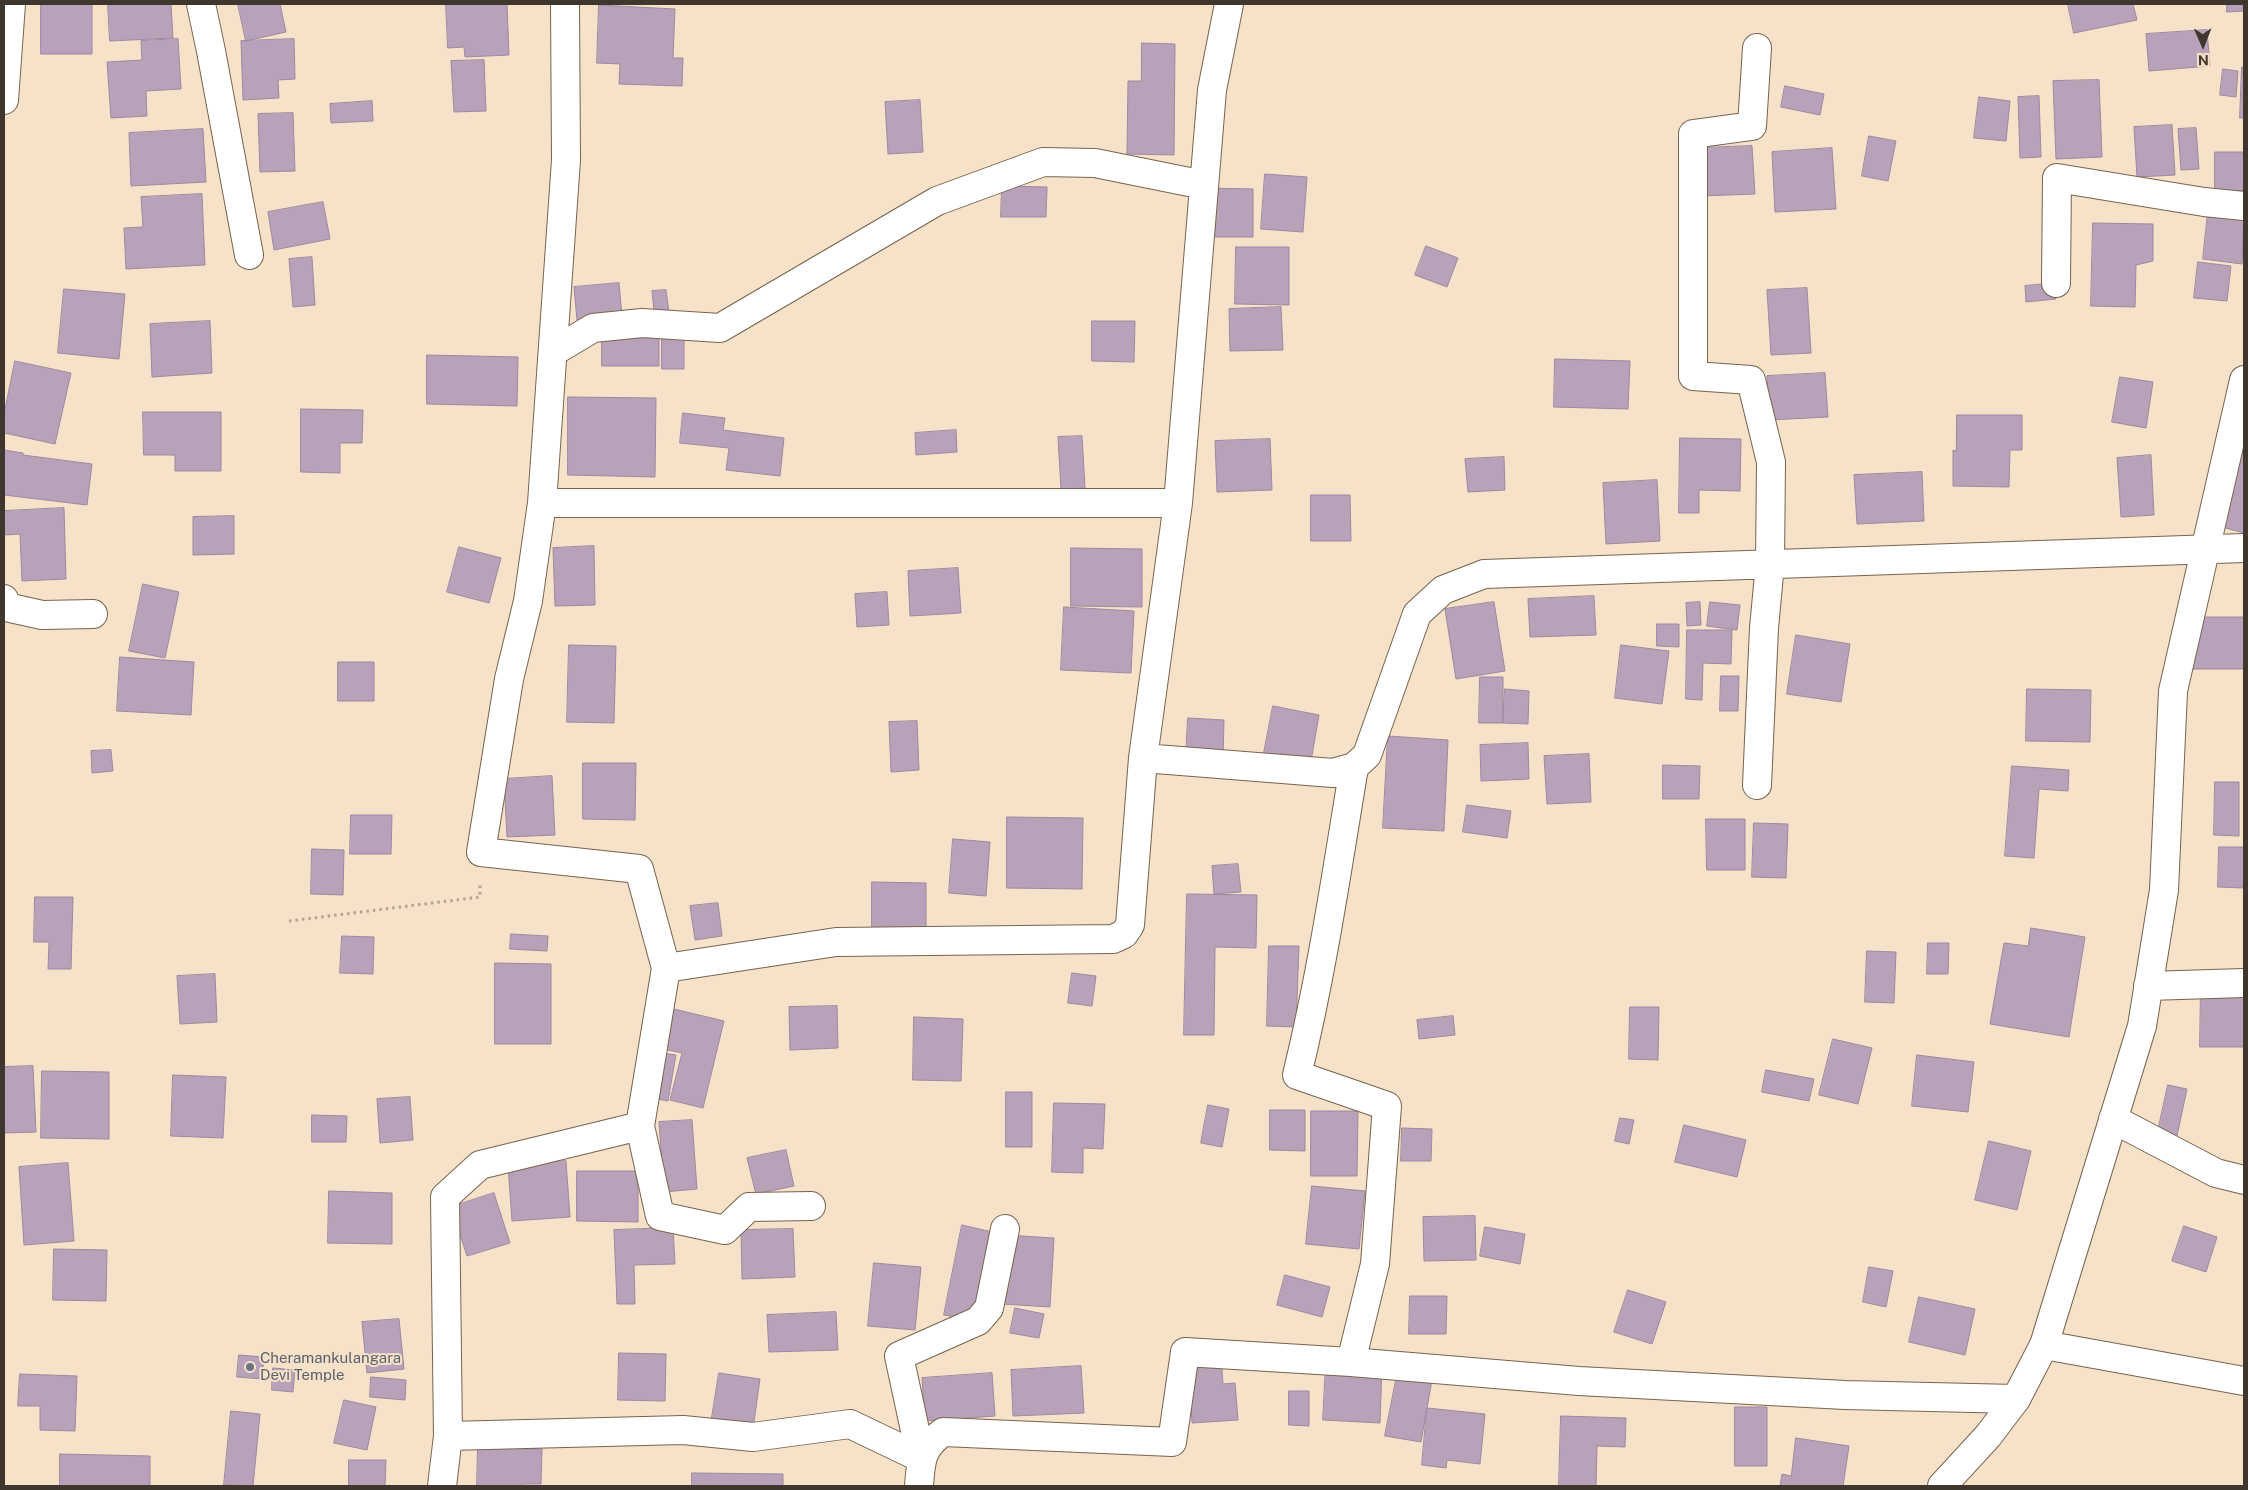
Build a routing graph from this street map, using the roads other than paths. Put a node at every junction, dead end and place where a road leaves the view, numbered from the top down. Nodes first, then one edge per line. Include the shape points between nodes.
1 (11, 4) edge
2 (200, 4) edge
3 (565, 4) edge
4 (1229, 4) edge
5 (1757, 48) dead end
6 (4, 100) edge
7 (1204, 185) junction
8 (2244, 206) edge
9 (249, 255) dead end
10 (2056, 283) dead end
11 (553, 352) junction
12 (2244, 380) edge
13 (542, 503) junction
14 (1178, 503) junction
15 (2244, 548) edge
16 (2205, 549) junction
17 (1770, 564) junction
18 (4, 599) edge
19 (93, 614) dead end
20 (1143, 758) junction
21 (1354, 767) junction
22 (1757, 785) dead end
23 (666, 968) junction
24 (2244, 983) edge
25 (2148, 986) junction
26 (2113, 1119) junction
27 (640, 1126) junction
28 (2244, 1180) edge
29 (811, 1206) dead end
30 (1005, 1229) dead end
31 (2044, 1344) junction
32 (1351, 1362) junction
33 (2244, 1381) edge
34 (2016, 1400) junction
35 (448, 1436) junction
36 (921, 1458) junction
37 (1948, 1484) edge
38 (442, 1486) edge
39 (919, 1486) edge

1 - 6 street
2 - 9 street
3 - 11 street via 566,160
4 - 7 street via 1212,90
5 - 17 street via 1752,126 1693,134 1693,376 1751,380 1770,462
7 - 11 street via 1095,163 1043,162 937,201 720,328 642,323 593,328
7 - 14 street
8 - 10 street via 2058,178
11 - 13 street
12 - 16 street
13 - 14 street
13 - 23 street via 528,601 509,679 481,852 639,869
14 - 20 street
15 - 16 street
16 - 17 street
16 - 25 street via 2173,692 2164,890
17 - 21 street via 1484,574 1443,590 1417,614 1367,755
17 - 22 street
18 - 19 street via 6,607 42,615
20 - 21 street via 1333,773
20 - 23 street via 1130,925 1124,934 1113,939 836,942
21 - 32 street via 1325,947 1297,1075 1387,1106 1375,1264
23 - 27 street
24 - 25 street
25 - 26 street via 2142,1026
26 - 28 street via 2216,1173
26 - 31 street
27 - 29 street via 660,1216 725,1230 749,1207
27 - 35 street via 480,1165 445,1196
30 - 36 street via 989,1308 978,1321 899,1356
31 - 33 street
31 - 34 street
32 - 34 street via 1579,1381
32 - 36 street via 1185,1352 1172,1442 943,1432 930,1441
34 - 37 street
35 - 36 street via 684,1430 753,1437 850,1424
35 - 38 street
36 - 39 street

